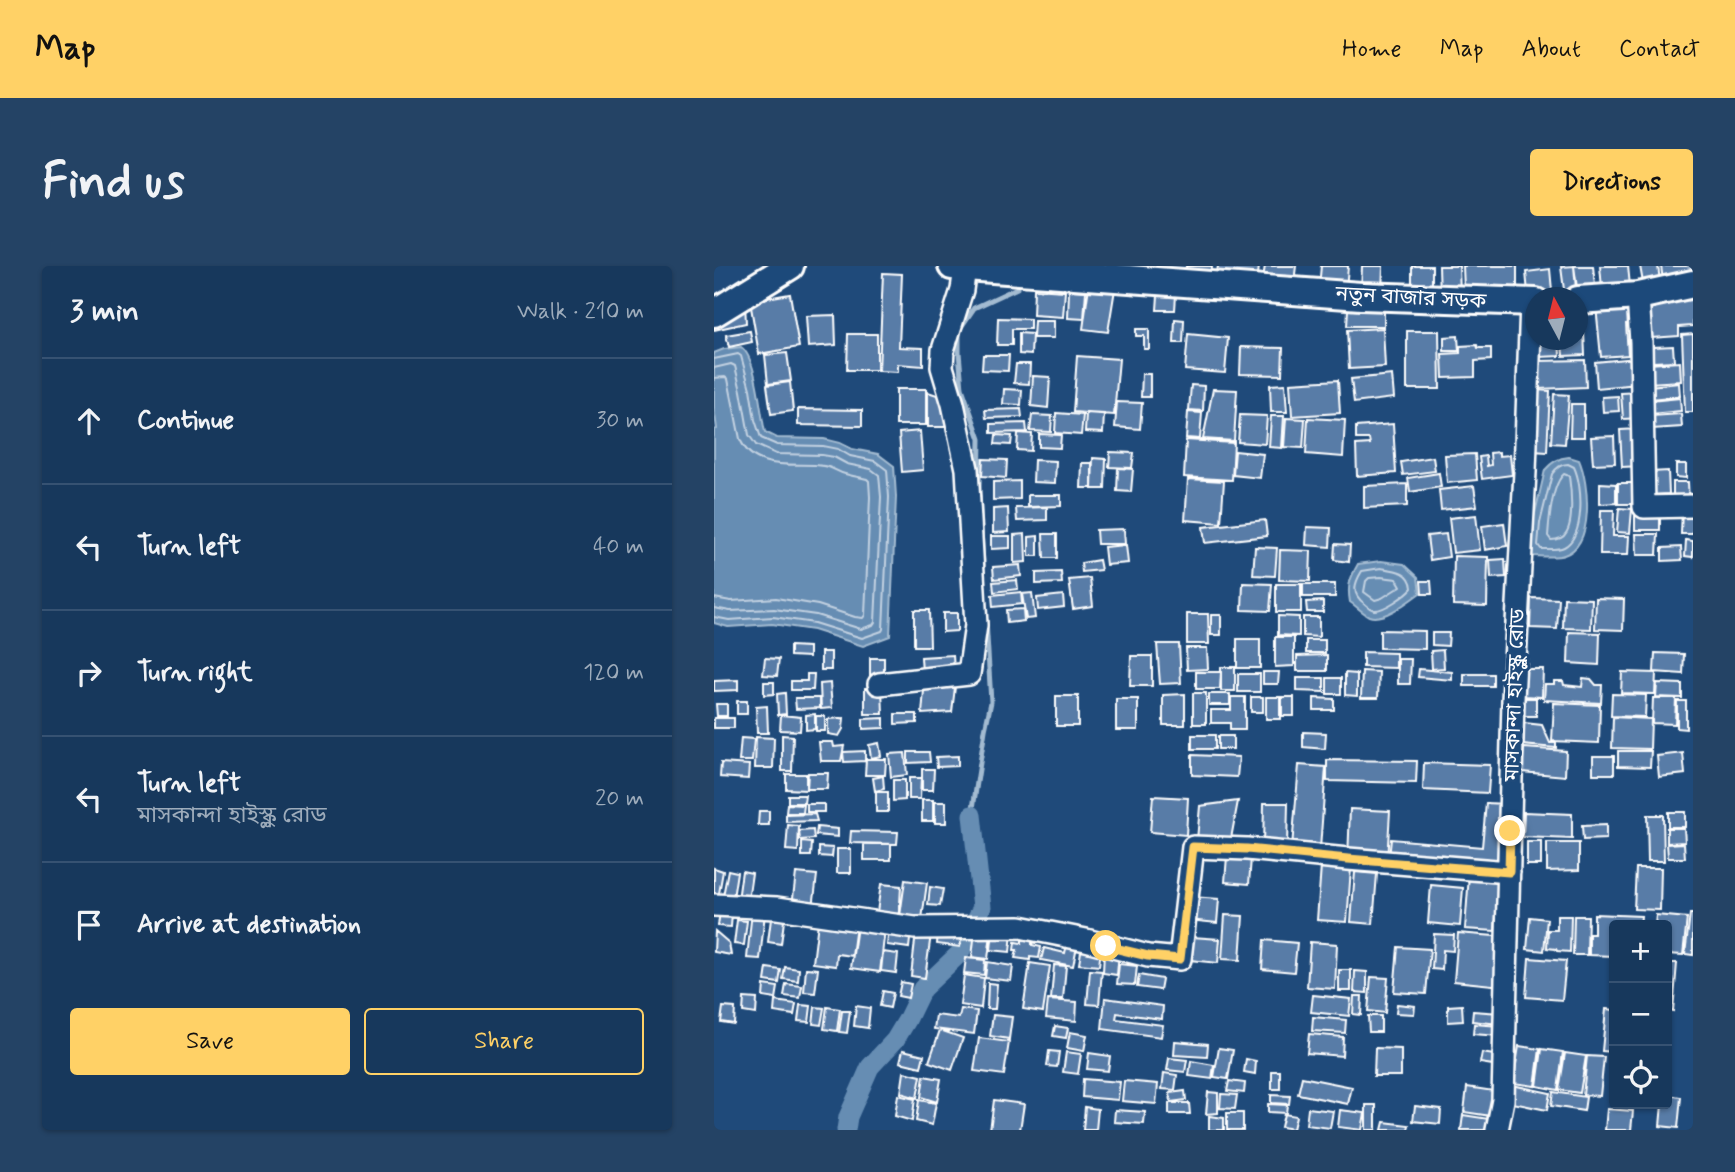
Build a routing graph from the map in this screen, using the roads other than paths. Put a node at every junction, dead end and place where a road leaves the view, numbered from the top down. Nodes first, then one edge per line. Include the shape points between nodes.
1 (790, 266) edge
2 (952, 266) edge
3 (981, 267) edge
4 (1177, 274) edge
5 (1693, 285) edge
6 (1638, 296) junction
7 (1588, 299) edge
8 (1525, 302) edge
9 (714, 313) edge
10 (1531, 350) edge
11 (1693, 506) edge
12 (879, 684) dead end
13 (1509, 872) junction
14 (714, 905) edge
15 (1497, 1130) edge

1 - 9 street
2 - 3 street, নতুন বাজার সড়ক
3 - 4 street, নতুন বাজার সড়ক
3 - 12 street via 962,290 942,367 967,469 976,625 970,674
4 - 8 street, নতুন বাজার সড়ক via 1361,296
5 - 6 street
6 - 7 street
6 - 11 street via 1644,507
10 - 13 street, মাসকান্দা হাইস্কুল রোড
13 - 14 street via 1193,847 1180,959 1020,927 915,928 777,908
13 - 15 street, মাসকান্দা হাইস্কুল রোড via 1503,1100

